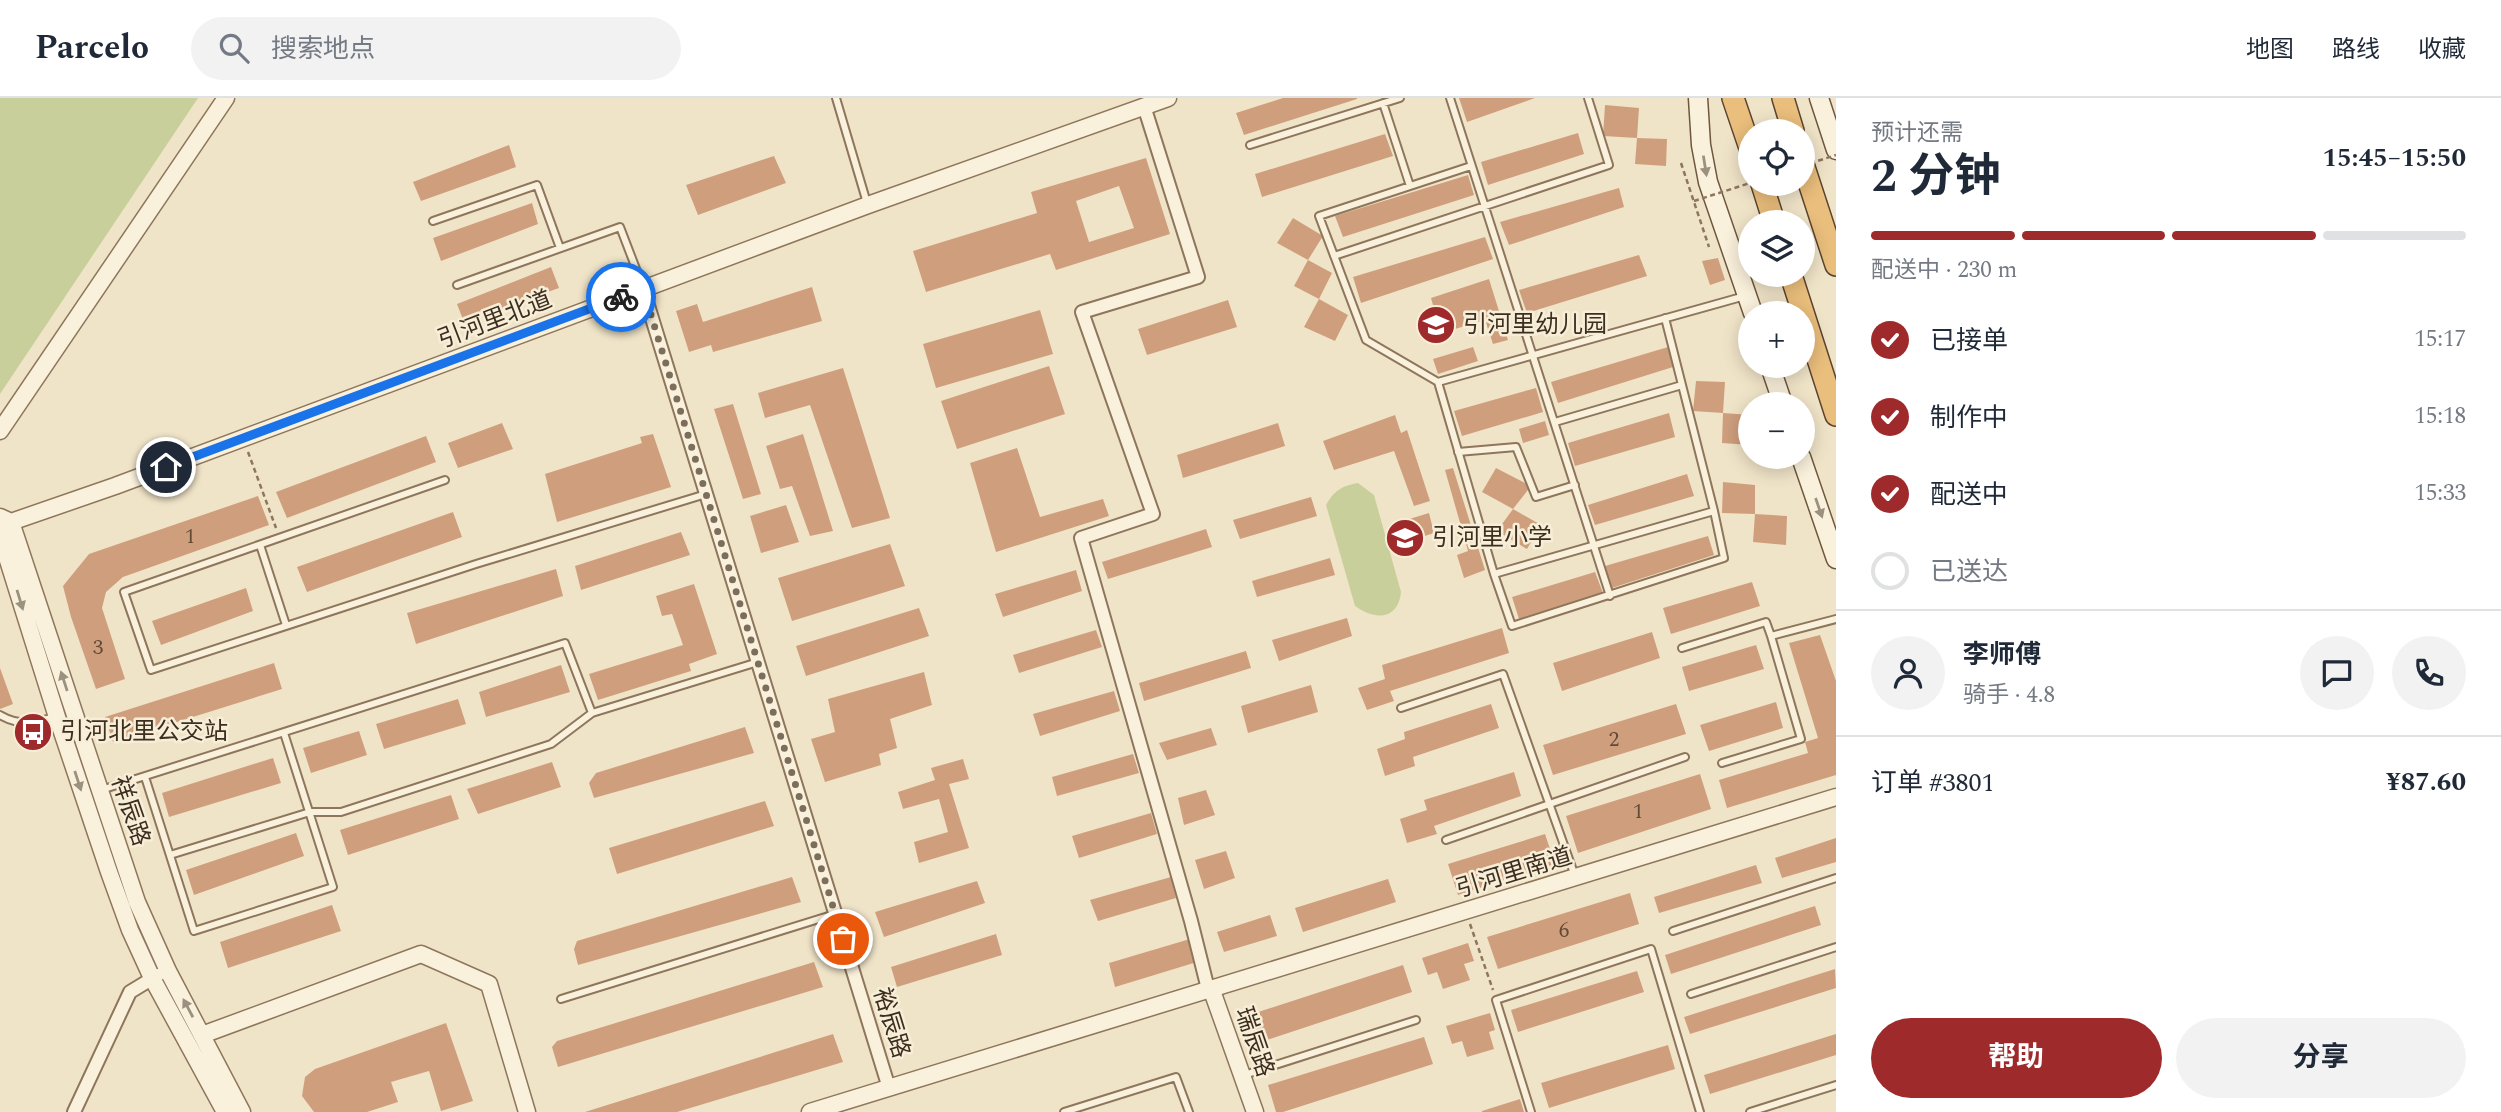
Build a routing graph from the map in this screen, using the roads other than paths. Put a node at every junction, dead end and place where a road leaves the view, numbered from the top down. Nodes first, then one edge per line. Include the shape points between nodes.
1 (226, 98) edge
2 (836, 98) edge
3 (1168, 98) edge
4 (1400, 98) edge
5 (1450, 98) edge
6 (1588, 98) edge
7 (1698, 98) edge
8 (1733, 98) edge
9 (1783, 98) edge
10 (1819, 98) edge
11 (1383, 103) junction
12 (1144, 106) junction
13 (1740, 119) edge
14 (1789, 119) edge
15 (1250, 145) dead end
16 (1836, 152) edge
17 (1471, 166) junction
18 (1410, 186) junction
19 (1813, 196) edge
20 (868, 205) junction
21 (1485, 208) junction
22 (433, 221) dead end
23 (560, 248) junction
24 (1334, 256) junction
25 (1836, 265) edge
26 (457, 285) dead end
27 (1795, 287) edge
28 (643, 289) junction
29 (1747, 295) junction
30 (1749, 301) edge
31 (1665, 318) junction
32 (1533, 355) junction
33 (1438, 382) junction
34 (1682, 384) junction
35 (1836, 415) edge
36 (1555, 422) junction
37 (0, 431) edge
38 (1458, 452) junction
39 (1805, 469) edge
40 (445, 480) dead end
41 (1574, 485) junction
42 (706, 494) junction
43 (1714, 511) junction
44 (3, 527) edge
45 (260, 545) junction
46 (1594, 545) junction
47 (1836, 559) edge
48 (1494, 574) junction
49 (1610, 596) junction
50 (1836, 619) edge
51 (286, 625) junction
52 (1771, 636) junction
53 (1682, 648) dead end
54 (758, 662) junction
55 (1401, 708) dead end
56 (592, 713) junction
57 (0, 715) edge
58 (57, 717) junction
59 (285, 733) junction
60 (1685, 757) dead end
61 (1722, 763) dead end
62 (145, 777) junction
63 (99, 791) junction
64 (1836, 797) edge
65 (1549, 805) junction
66 (310, 811) junction
67 (1446, 840) dead end
68 (170, 855) junction
69 (1576, 878) junction
70 (1836, 878) edge
71 (835, 914) junction
72 (1672, 931) dead end
73 (1836, 947) edge
74 (168, 971) junction
75 (152, 978) junction
76 (1208, 989) junction
77 (1691, 994) dead end
78 (561, 999) dead end
79 (1416, 1020) dead end
80 (202, 1035) junction
81 (1239, 1077) junction
82 (1836, 1085) edge
83 (888, 1088) junction
84 (74, 1112) edge
85 (225, 1112) edge
86 (242, 1112) edge
87 (527, 1112) edge
88 (810, 1112) edge
89 (1064, 1112) edge
90 (1189, 1112) edge
91 (1248, 1112) edge
92 (1255, 1112) edge
93 (1531, 1112) edge
94 (1700, 1112) edge
95 (1750, 1112) edge

1 - 37 street
2 - 20 lane
3 - 12 street, 引河里北道
4 - 11 lane
5 - 17 lane
6 - 21 lane via 1609,165
7 -> 29 main road via 1708,182
8 - 13 highway
9 - 14 highway
10 - 16 main road
11 - 15 lane
11 - 18 lane
12 - 20 street, 引河里北道
12 - 76 street via 1198,277 1082,313 1153,514 1081,538
17 - 18 lane
17 - 21 lane
18 - 24 lane via 1320,216
19 - 25 highway
20 - 28 street, 引河里北道
21 - 24 lane
21 - 32 lane
22 - 23 lane via 537,185
23 - 26 lane
23 - 28 lane via 620,227
24 - 33 lane via 1366,340
27 - 35 highway
28 - 42 street, 裕辰路
28 - 44 street, 引河里北道
29 - 30 main road
29 - 31 lane
31 - 32 lane
31 - 34 lane
32 - 33 lane
32 - 36 lane
33 - 38 lane
34 - 36 lane
34 - 43 lane
36 - 41 lane
38 - 41 lane via 1516,447 1536,497
38 - 48 lane
39 -> 47 main road
40 - 45 lane
41 - 46 lane
42 - 51 lane
42 - 54 street, 裕辰路
43 - 46 lane
43 - 49 lane via 1724,558
44 -> 58 street, 祥辰路
63 -> 44 street, 祥辰路
45 - 51 lane
45 - 51 lane via 124,592 150,670
46 - 48 lane
46 - 49 lane
48 - 49 lane via 1512,626
50 - 52 lane
52 - 53 lane via 1766,622
52 - 61 lane via 1801,739
54 - 56 lane
54 - 71 street, 裕辰路
55 - 65 lane via 1503,674
56 - 59 lane via 565,643
56 - 66 lane via 551,744 341,812
57 - 58 lane via 31,723
58 -> 75 street, 祥辰路 via 109,872
59 - 62 lane
59 - 66 lane
60 - 65 lane
62 - 63 lane
62 - 68 lane
63 - 74 street, 祥辰路 via 137,902
64 - 69 street, 引河里南道
65 - 67 lane
65 - 69 lane
66 - 68 lane
66 - 68 lane via 333,887 194,931
69 - 76 street, 引河里南道
70 - 72 lane
71 - 78 lane
71 - 83 street, 裕辰路
73 - 77 lane
74 - 75 street
80 -> 74 street, 祥辰路
75 - 84 street via 130,992
75 - 85 street, 祥辰路
76 - 81 street, 瑞辰路
76 - 83 street, 引河里南道
79 - 81 lane
80 - 86 street, 祥辰路
80 - 87 street via 421,954 489,984
81 - 91 street, 瑞辰路
81 - 92 street, 瑞辰路
82 - 95 lane
83 - 88 street, 引河里南道
89 - 90 lane via 1176,1077
93 - 94 lane via 1496,1000 1651,949

